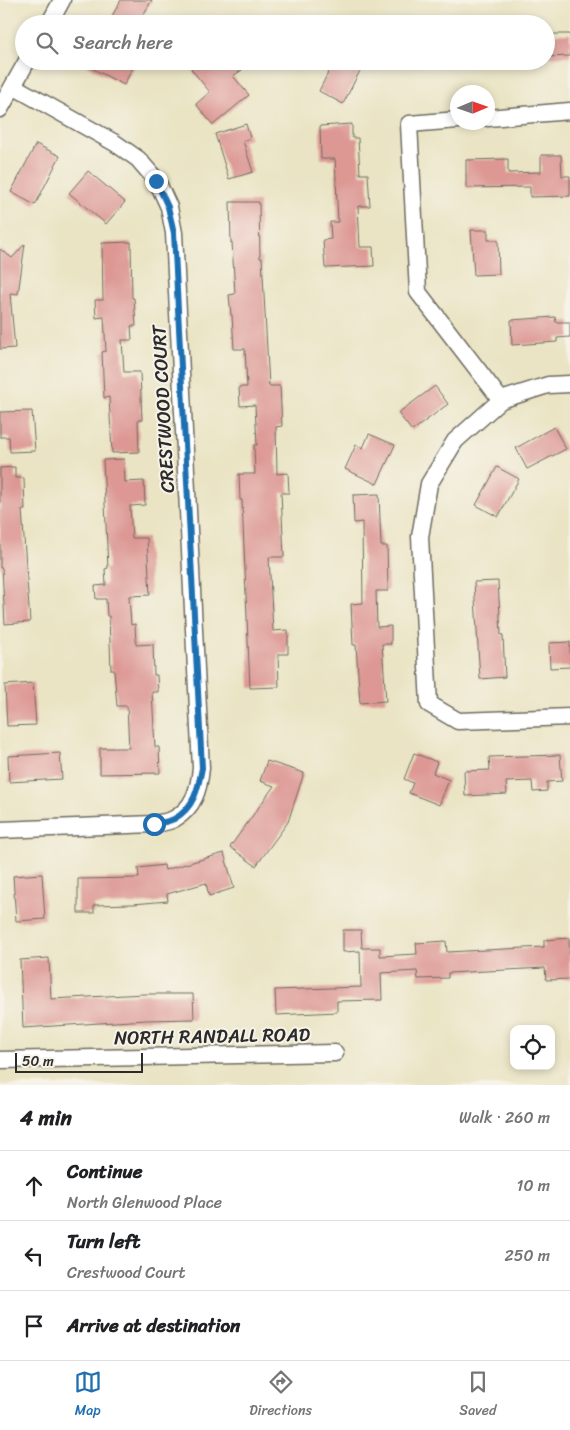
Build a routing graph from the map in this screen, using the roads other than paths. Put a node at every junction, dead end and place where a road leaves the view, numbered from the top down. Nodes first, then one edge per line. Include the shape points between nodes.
1 (62, 0) edge
2 (54, 15) edge
3 (22, 70) edge
4 (13, 86) junction
5 (0, 109) edge
6 (570, 111) edge
7 (495, 117) edge
8 (450, 121) edge
9 (570, 384) edge
10 (502, 400) junction
11 (570, 717) edge
12 (0, 830) edge
13 (335, 1053) dead end
14 (0, 1060) edge

1 - 2 street
3 - 4 street
4 - 5 street
4 - 12 street, CRESTWOOD COURT via 138,159 156,181 168,207 174,233 202,768 198,791 173,819 154,824
6 - 7 street
8 - 10 street via 409,124 418,292
9 - 10 street via 548,385
10 - 11 street via 455,441 429,484 420,536 429,704 458,721
13 - 14 street, NORTH RANDALL ROAD

